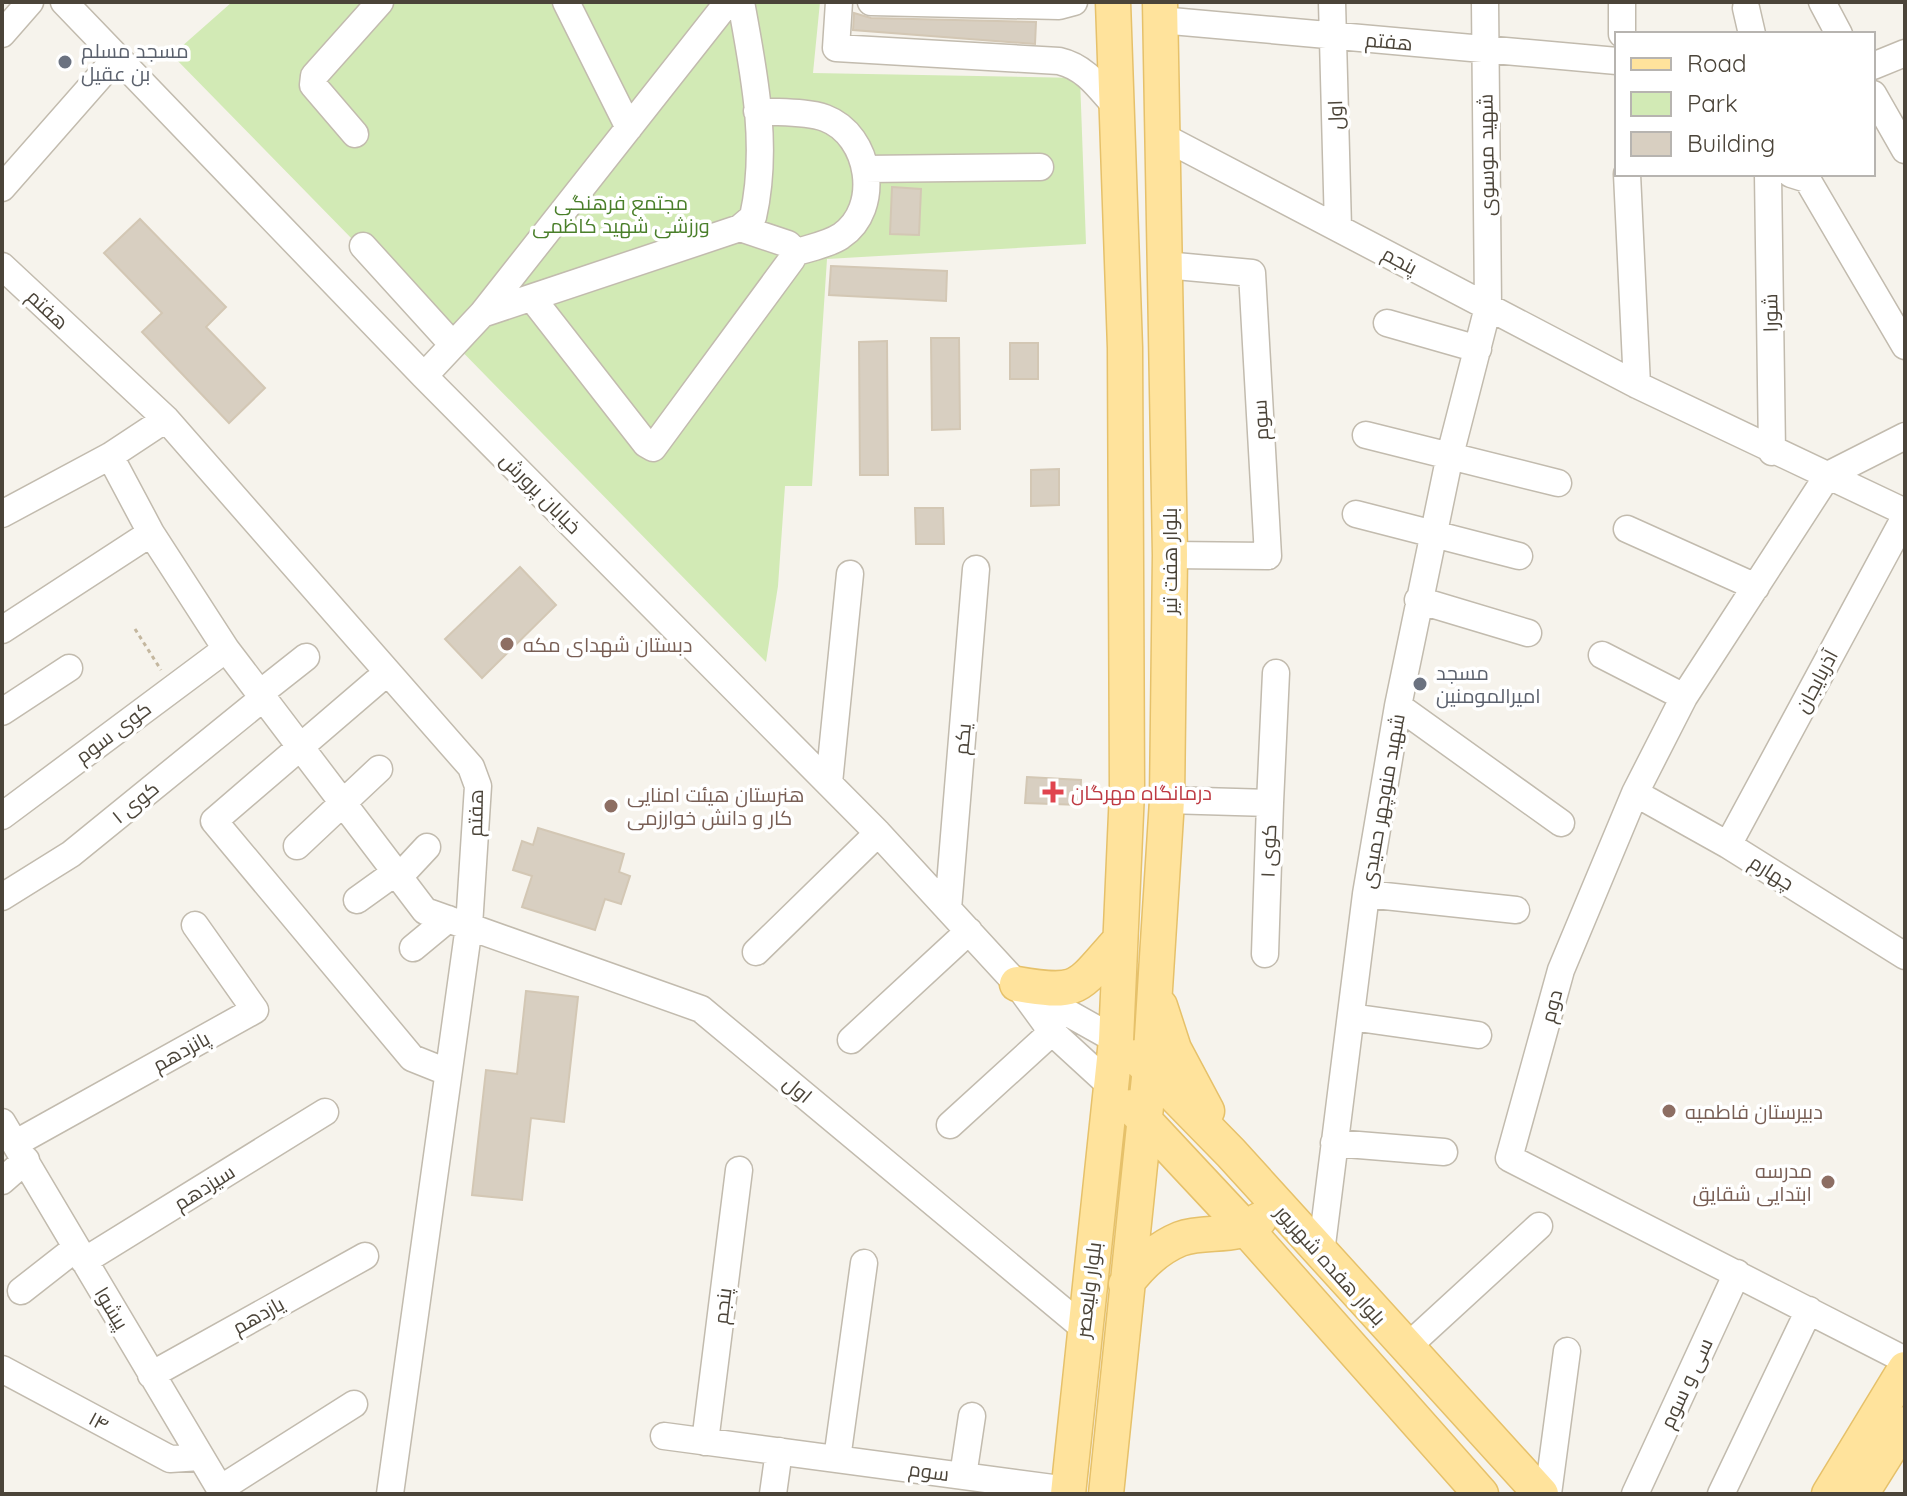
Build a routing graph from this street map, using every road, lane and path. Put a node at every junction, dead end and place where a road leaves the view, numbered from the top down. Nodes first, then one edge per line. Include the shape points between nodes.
1 (30, 2) edge
2 (64, 2) edge
3 (380, 2) edge
4 (566, 2) edge
5 (728, 2) edge
6 (741, 2) edge
7 (839, 2) edge
8 (871, 2) edge
9 (1074, 2) edge
10 (1113, 2) edge
11 (1332, 2) edge
12 (1485, 2) edge
13 (1622, 2) edge
14 (1822, 2) edge
15 (1746, 8) dead end
16 (1160, 11) edge
17 (1622, 32) edge
18 (1752, 32) edge
19 (1838, 32) edge
20 (2, 34) edge
21 (1332, 36) junction
22 (1485, 49) junction
23 (1905, 53) edge
24 (117, 57) junction
25 (1615, 61) edge
26 (1875, 65) edge
27 (1875, 98) edge
28 (1117, 108) junction
29 (757, 111) junction
30 (629, 128) junction
31 (355, 134) dead end
32 (1162, 136) junction
33 (1905, 150) edge
34 (1040, 167) dead end
35 (865, 169) junction
36 (1627, 176) edge
37 (1768, 176) edge
38 (1797, 176) edge
39 (2, 188) edge
40 (740, 228) junction
41 (1338, 228) junction
42 (363, 246) dead end
43 (794, 253) junction
44 (1165, 265) junction
45 (2, 266) edge
46 (532, 298) junction
47 (1488, 307) junction
48 (482, 314) junction
49 (1387, 323) dead end
50 (453, 345) junction
51 (1166, 346) junction
52 (1905, 346) edge
53 (1125, 348) junction
54 (1478, 349) junction
55 (424, 376) junction
56 (1637, 385) junction
57 (166, 419) junction
58 (1366, 435) dead end
59 (1905, 436) edge
60 (1772, 452) junction
61 (1450, 455) junction
62 (110, 456) junction
63 (1828, 475) junction
64 (1558, 483) dead end
65 (2, 514) edge
66 (1356, 514) dead end
67 (1905, 514) edge
68 (1627, 529) dead end
69 (151, 533) junction
70 (1433, 534) junction
71 (1170, 555) junction
72 (1519, 556) dead end
73 (976, 569) dead end
74 (850, 574) dead end
75 (1756, 587) junction
76 (1418, 600) junction
77 (135, 629) dead end
78 (2, 630) edge
79 (1528, 633) dead end
80 (226, 649) junction
81 (1602, 655) dead end
82 (306, 657) dead end
83 (69, 668) dead end
84 (1276, 673) dead end
85 (376, 682) dead end
86 (172, 688) junction
87 (261, 696) junction
88 (1684, 697) junction
89 (1398, 706) junction
90 (2, 712) edge
91 (301, 749) junction
92 (379, 769) dead end
93 (829, 783) junction
94 (1635, 793) junction
95 (1167, 800) junction
96 (1270, 803) junction
97 (344, 805) junction
98 (2, 816) edge
99 (1561, 823) dead end
100 (878, 833) junction
101 (1728, 845) junction
102 (297, 846) dead end
103 (427, 847) dead end
104 (397, 874) junction
105 (1366, 894) junction
106 (2, 897) edge
107 (357, 900) dead end
108 (948, 909) junction
109 (1516, 910) dead end
110 (458, 922) junction
111 (195, 925) dead end
112 (969, 931) junction
113 (1118, 942) junction
114 (1901, 943) edge
115 (413, 948) dead end
116 (756, 952) dead end
117 (1265, 954) dead end
118 (1017, 984) junction
119 (1154, 987) junction
120 (1351, 1017) junction
121 (1052, 1032) junction
122 (1478, 1035) dead end
123 (851, 1040) dead end
124 (1116, 1040) junction
125 (1150, 1068) junction
126 (447, 1072) junction
127 (1112, 1087) junction
128 (325, 1112) dead end
129 (1143, 1118) junction
130 (950, 1125) dead end
131 (15, 1142) edge
132 (1334, 1143) junction
133 (1444, 1152) dead end
134 (1231, 1153) junction
135 (739, 1170) dead end
136 (2, 1181) edge
137 (1275, 1204) junction
138 (1539, 1226) dead end
139 (1248, 1231) junction
140 (1321, 1253) junction
141 (80, 1255) junction
142 (365, 1256) dead end
143 (864, 1263) dead end
144 (1737, 1273) junction
145 (1126, 1284) junction
146 (21, 1291) dead end
147 (1809, 1310) junction
148 (1084, 1328) junction
149 (1406, 1348) junction
150 (1567, 1351) dead end
151 (1905, 1360) edge
152 (2, 1369) edge
153 (1905, 1369) edge
154 (151, 1375) junction
155 (354, 1404) dead end
156 (972, 1416) dead end
157 (1905, 1424) edge
158 (664, 1436) dead end
159 (705, 1442) junction
160 (779, 1451) junction
161 (200, 1457) junction
162 (837, 1459) junction
163 (963, 1476) junction
164 (910, 1482) edge
165 (222, 1491) edge
166 (1068, 1492) edge
167 (390, 1494) edge
168 (773, 1494) edge
169 (1106, 1494) edge
170 (1481, 1494) edge
171 (1541, 1494) edge
172 (1548, 1494) edge
173 (1635, 1494) edge
174 (1721, 1494) edge
175 (1829, 1494) edge
176 (1861, 1494) edge

1 - 20 street
2 - 24 street, خیابان پرورش
3 - 31 street via 314,76 313,85
4 - 30 street
5 - 30 street
6 - 29 street
7 - 28 street via 836,48 1070,63 1094,80
8 - 9 street
10 - 28 main road, بلوار هفت تیر
11 - 21 street, اول
12 - 22 street, شهید موسوی
13 - 17 street
14 - 19 street
15 - 18 street
16 - 21 street, هفتم
16 - 32 main road, بلوار هفت تیر
21 - 22 street, هفتم
21 - 41 street, اول
22 - 25 street, هفتم
22 - 47 street, شهید موسوی
23 - 26 street
24 - 39 street
24 - 55 street, خیابان پرورش
27 - 33 street
28 - 53 main road, بلوار هفت تیر
29 - 35 street via 826,118 850,136
29 - 40 street via 758,193 753,217
30 - 48 street
32 - 41 street, پنجم
32 - 44 main road, بلوار هفت تیر
34 - 35 street
35 - 43 street via 866,198 858,216 841,236
36 - 56 street
37 - 60 street, شورا
38 - 52 street via 1807,179
40 - 43 street via 788,244
40 - 46 street
41 - 47 street, پنجم
42 - 50 street
43 - 46 street via 653,448
44 - 51 main road, بلوار هفت تیر
44 - 71 street, سوم via 1252,273 1268,556
45 - 57 street, هفتم
46 - 48 street
47 - 54 street, شهبد منوچهر حمیدی
47 - 56 street, پنجم
48 - 50 street
49 - 54 street
50 - 55 street
51 - 53 main road
51 - 71 main road, بلوار هفت تیر
53 - 113 main road, بلوار هفت تیر via 1127,791
54 - 61 street, شهبد منوچهر حمیدی
55 - 93 street, خیابان پرورش
56 - 60 street, پنجم
57 - 62 street
57 - 110 street, هفتم via 471,767 478,786
58 - 61 street
59 - 63 street
60 - 63 street, پنجم
61 - 64 street
61 - 70 street, شهبد منوچهر حمیدی
62 - 65 street
62 - 69 street, اول
63 - 67 street, پنجم
63 - 75 street, دوم
66 - 70 street
67 - 101 street, آذربایجان
68 - 75 street
69 - 78 street
69 - 80 street, اول
70 - 72 street
70 - 76 street, شهبد منوچهر حمیدی
71 - 95 main road, بلوار هفت تیر
73 - 108 street, یکم
74 - 93 street
75 - 88 street, دوم
76 - 79 street
76 - 89 street, شهبد منوچهر حمیدی
77 - 86 path
80 - 86 street, کوی سوم
80 - 87 street, اول
81 - 88 street
82 - 87 street, کوی ۱
83 - 90 street
84 - 96 street
85 - 91 street
86 - 98 street, کوی سوم
87 - 91 street, اول
87 - 106 street, کوی ۱ via 71,854
88 - 94 street, دوم
89 - 99 street
89 - 105 street, شهبد منوچهر حمیدی
91 - 97 street, اول
91 - 126 street via 214,821 412,1058
92 - 97 street
93 - 100 street, خیابان پرورش
94 - 101 street, چهارم
94 - 144 street, دوم via 1561,970 1509,1158
95 - 96 street, کوی ۱
95 - 119 main road, بلوار هفت تیر
96 - 117 street, کوی ۱
97 - 102 street
97 - 104 street, اول
100 - 108 street, خیابان پرورش
100 - 116 street
101 - 114 street, چهارم
103 - 104 street
104 - 107 street
104 - 110 street, اول via 425,911
105 - 109 street
105 - 120 street, شهبد منوچهر حمیدی
108 - 112 street, خیابان پرورش
110 - 115 street
110 - 126 street, هفتم
110 - 148 street, اول via 701,1009
111 - 131 street, پانزدهم via 255,1010
112 - 118 street, خیابان پرورش
112 - 123 street
113 - 118 main road via 1079,985 1060,991
113 - 124 main road, بلوار هفت تیر
118 - 121 street, خیابان پرورش
118 - 124 street, خیابان پرورش
119 - 125 main road, بلوار هفت تیر
119 - 134 main road via 1174,1049
120 - 122 street
120 - 132 street, شهبد منوچهر حمیدی
121 - 127 street, خیابان پرورش
121 - 130 street
124 - 125 main road, بلوار هفده شهریور
124 - 127 main road, بلوار هفت تیر
125 - 129 main road, بلوار هفت تیر
125 - 134 main road, بلوار هفده شهریور
126 - 167 street, هفتم
127 - 129 main road, بلوار هفده شهریور
127 - 148 main road, بلوار ولیعصر
128 - 141 street, سیزدهم
129 - 139 main road, بلوار هفده شهریور
129 - 145 main road, بلوار ولیعصر
131 - 136 street
131 - 141 street, پیشوا
132 - 133 street
132 - 140 street, شهبد منوچهر حمیدی
134 - 137 main road, بلوار هفده شهریور
135 - 159 street, پنجم
137 - 139 main road
137 - 140 main road, بلوار هفده شهریور
138 - 149 street
139 - 145 main road via 1182,1239 1139,1267
139 - 170 main road, بلوار هفده شهریور
140 - 149 main road, بلوار هفده شهریور
141 - 146 street, سیزدهم
141 - 154 street, پیشوا
142 - 154 street, یازدهم
143 - 162 street
144 - 147 street, دوم
144 - 173 street, سی و سوم
145 - 169 main road, بلوار ولیعصر
147 - 151 street, دوم
147 - 174 street
148 - 166 main road, بلوار ولیعصر
149 - 171 main road, بلوار هفده شهریور
150 - 172 street
152 - 161 street, ۱۴ via 170,1459
153 - 175 main road
154 - 161 street, پیشوا
155 - 165 street
156 - 163 street
157 - 176 main road
158 - 159 street, سوم
159 - 160 street, سوم
160 - 162 street, سوم
160 - 168 street
161 - 165 street, پیشوا
162 - 164 street, سوم
163 - 164 street, سوم
163 - 166 street, سوم

